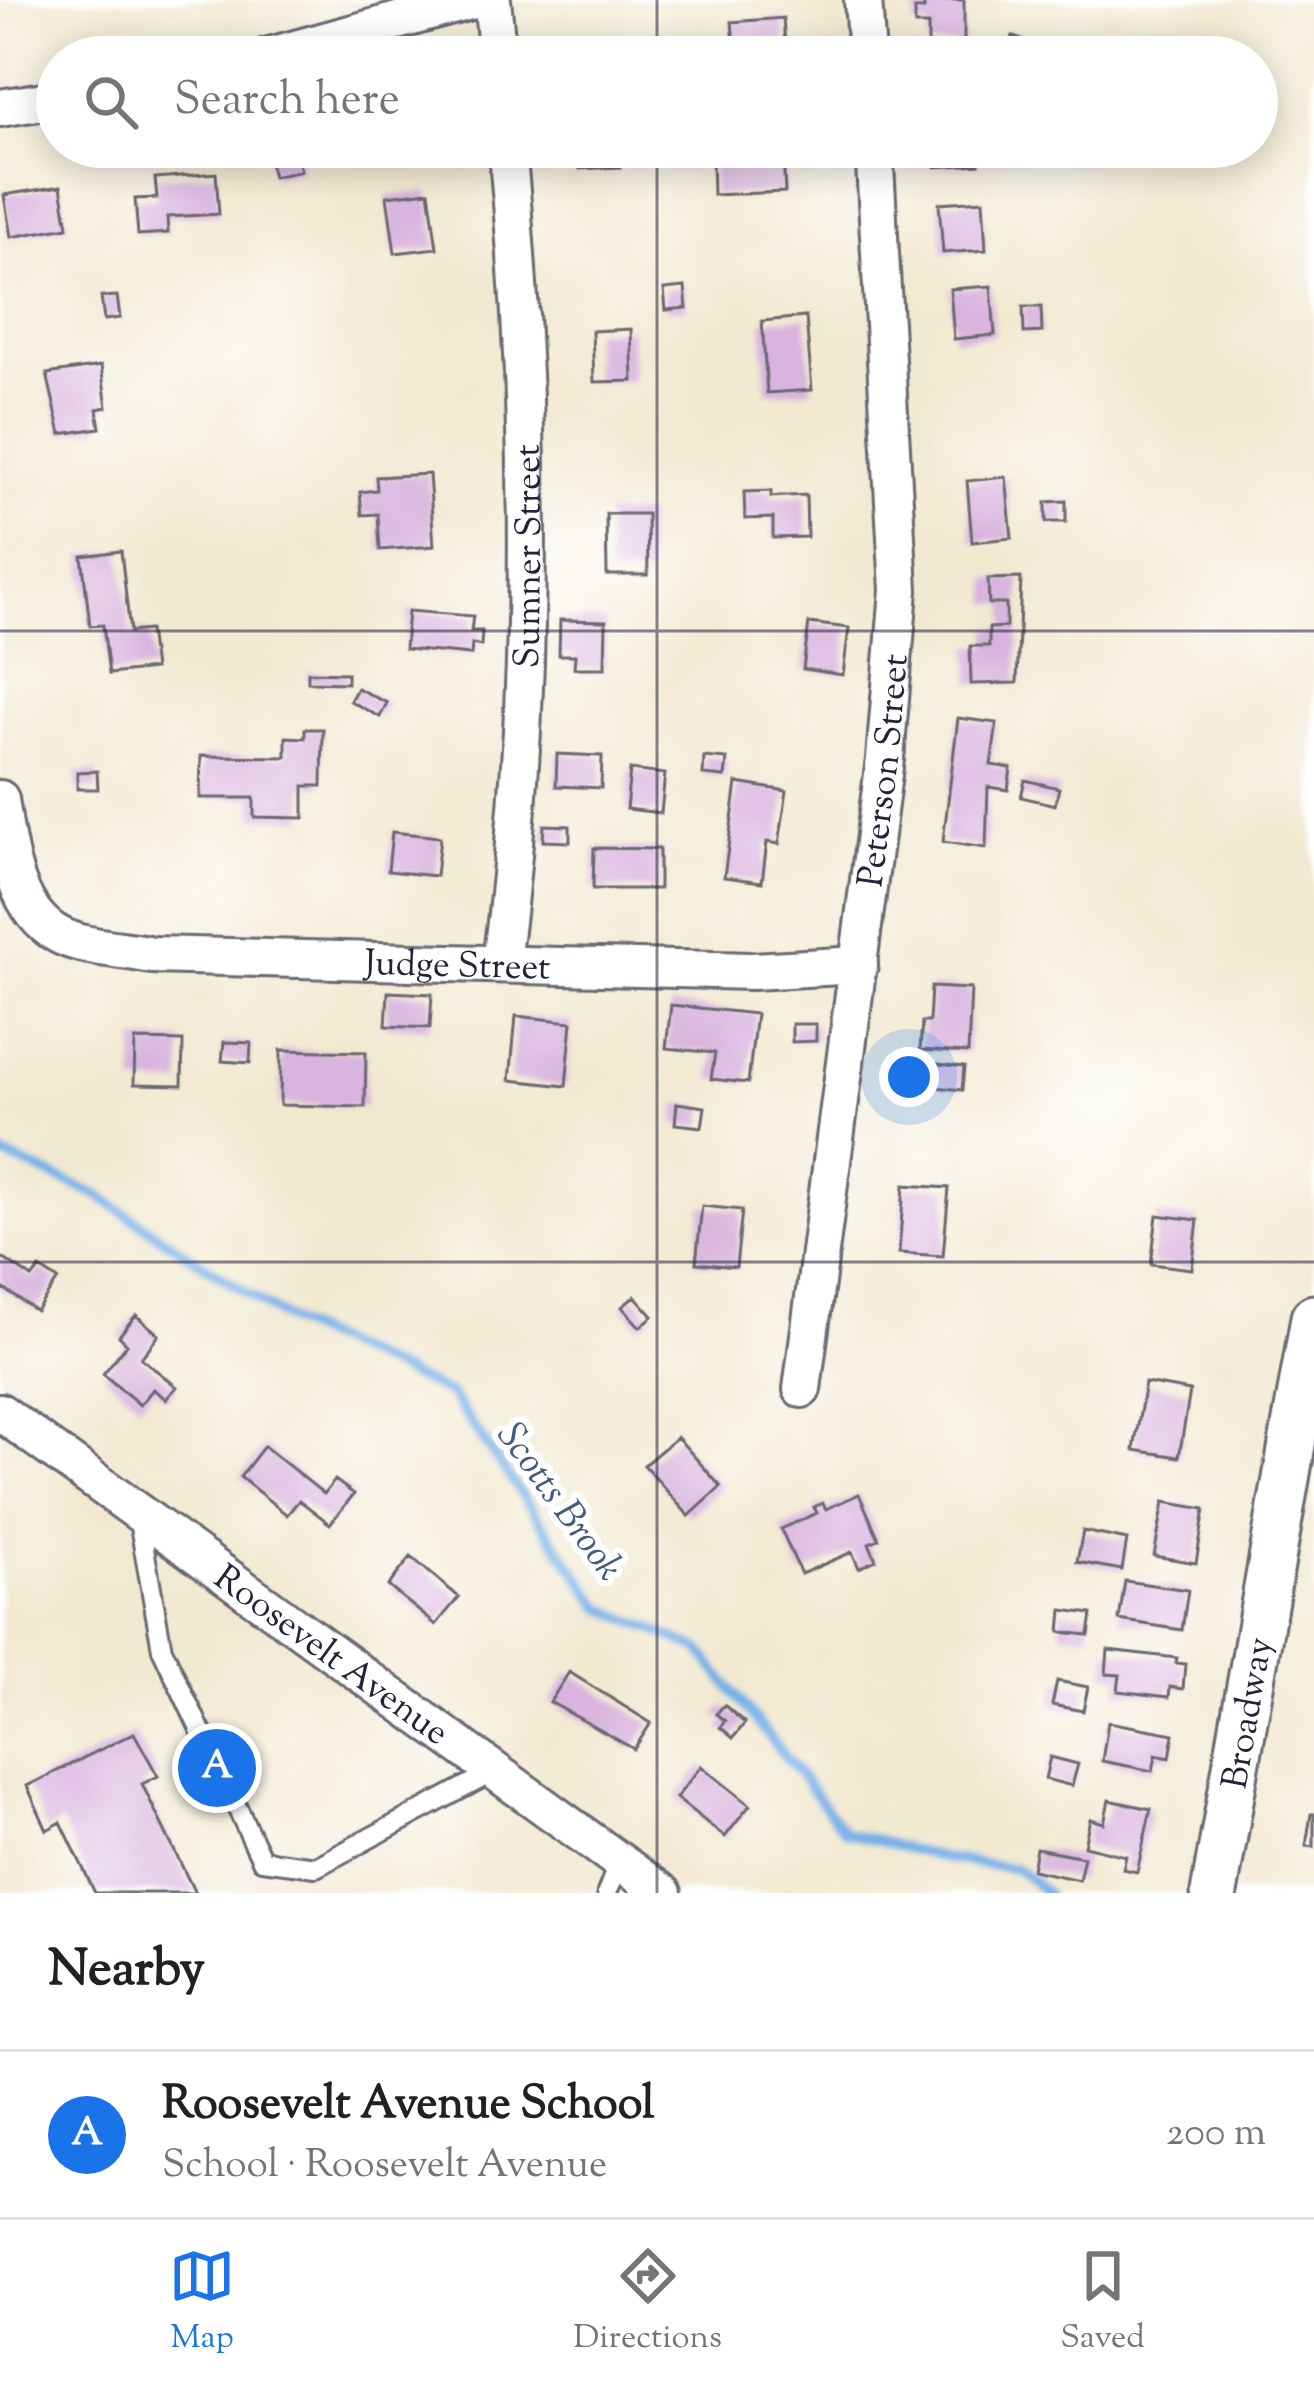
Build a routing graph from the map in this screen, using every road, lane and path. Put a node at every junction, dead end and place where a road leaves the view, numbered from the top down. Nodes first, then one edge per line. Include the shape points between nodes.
1 (474, 0) edge
2 (492, 0) edge
3 (863, 0) edge
4 (343, 36) edge
5 (496, 36) edge
6 (866, 36) edge
7 (36, 102) edge
8 (0, 108) edge
9 (508, 168) edge
10 (875, 168) edge
11 (0, 799) edge
12 (501, 963) junction
13 (859, 965) junction
14 (1314, 1318) edge
15 (802, 1389) dead end
16 (0, 1412) edge
17 (137, 1510) junction
18 (493, 1772) junction
19 (612, 1878) edge
20 (663, 1893) edge
21 (1214, 1893) edge

1 - 4 street
2 - 5 street
3 - 6 street
7 - 8 street
9 - 12 street, Sumner Street via 524,444 525,682
10 - 13 street, Peterson Street via 899,590
11 - 12 street, Judge Street via 27,905 59,935 152,955
12 - 13 street, Judge Street via 752,971
13 - 15 street, Peterson Street
14 - 21 street, Broadway
16 - 17 street, Roosevelt Avenue
17 - 18 street, Roosevelt Avenue
17 - 18 lane via 162,1649 262,1860 316,1867
18 - 19 street, Roosevelt Avenue
19 - 20 street, Roosevelt Avenue

